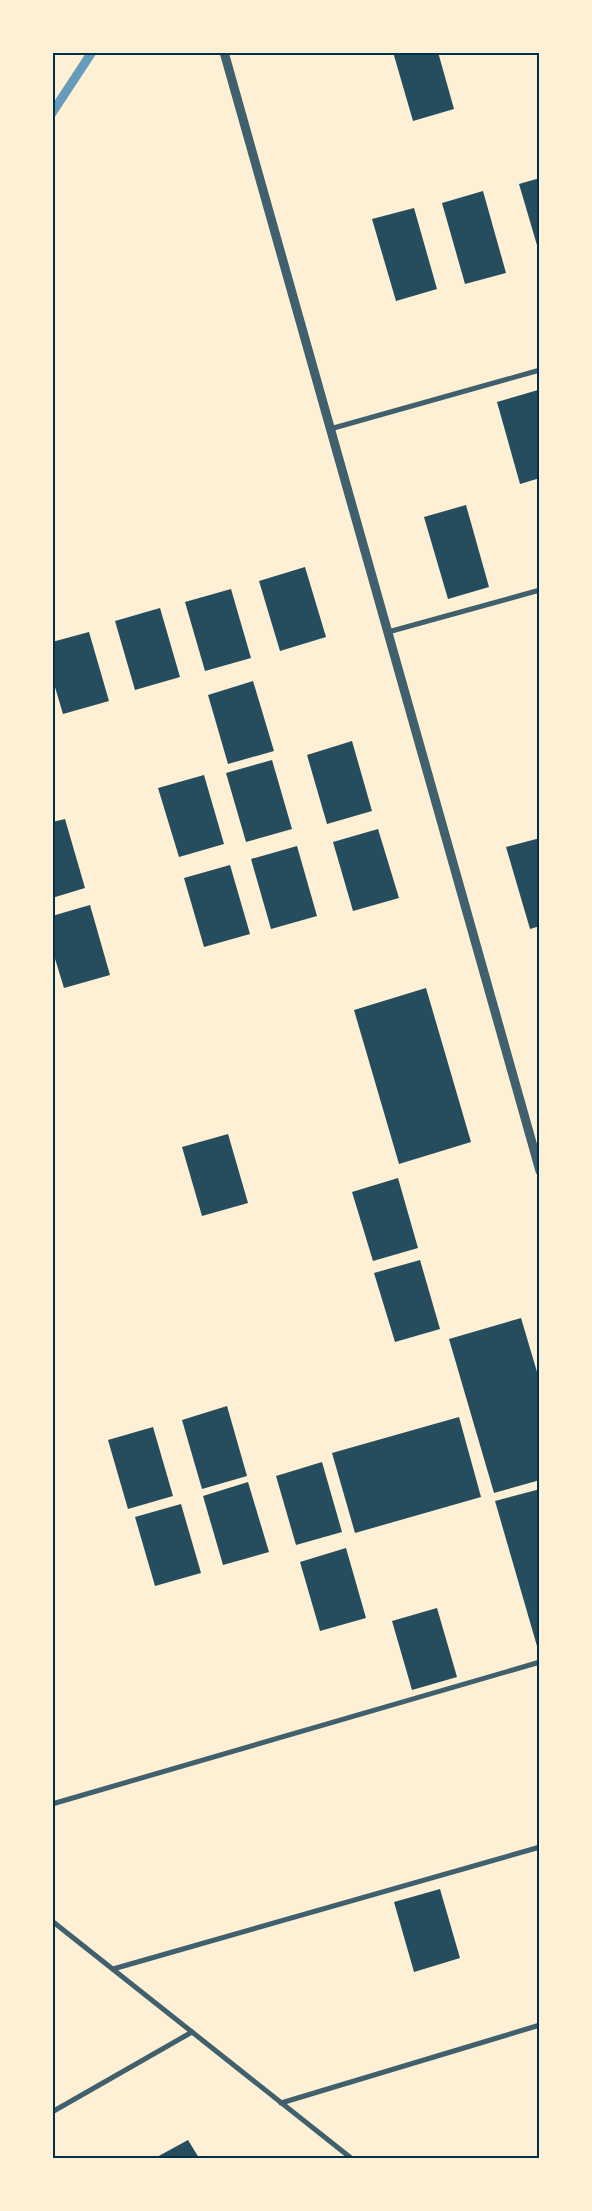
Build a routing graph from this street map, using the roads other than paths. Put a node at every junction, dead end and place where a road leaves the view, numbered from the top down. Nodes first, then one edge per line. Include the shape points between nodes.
1 (224, 52) edge
2 (540, 370) edge
3 (330, 428) junction
4 (540, 590) edge
5 (388, 632) junction
6 (540, 1171) edge
7 (540, 1662) edge
8 (52, 1804) edge
9 (540, 1847) edge
10 (52, 1921) edge
11 (113, 1969) junction
12 (540, 2025) edge
13 (192, 2032) junction
14 (281, 2103) junction
15 (52, 2112) edge
16 (351, 2158) edge

1 - 3 street
2 - 3 street
3 - 5 street
4 - 5 street
5 - 6 street
7 - 8 street
9 - 11 street
10 - 11 street
11 - 13 street
12 - 14 street
13 - 14 street
13 - 15 street
14 - 16 street

